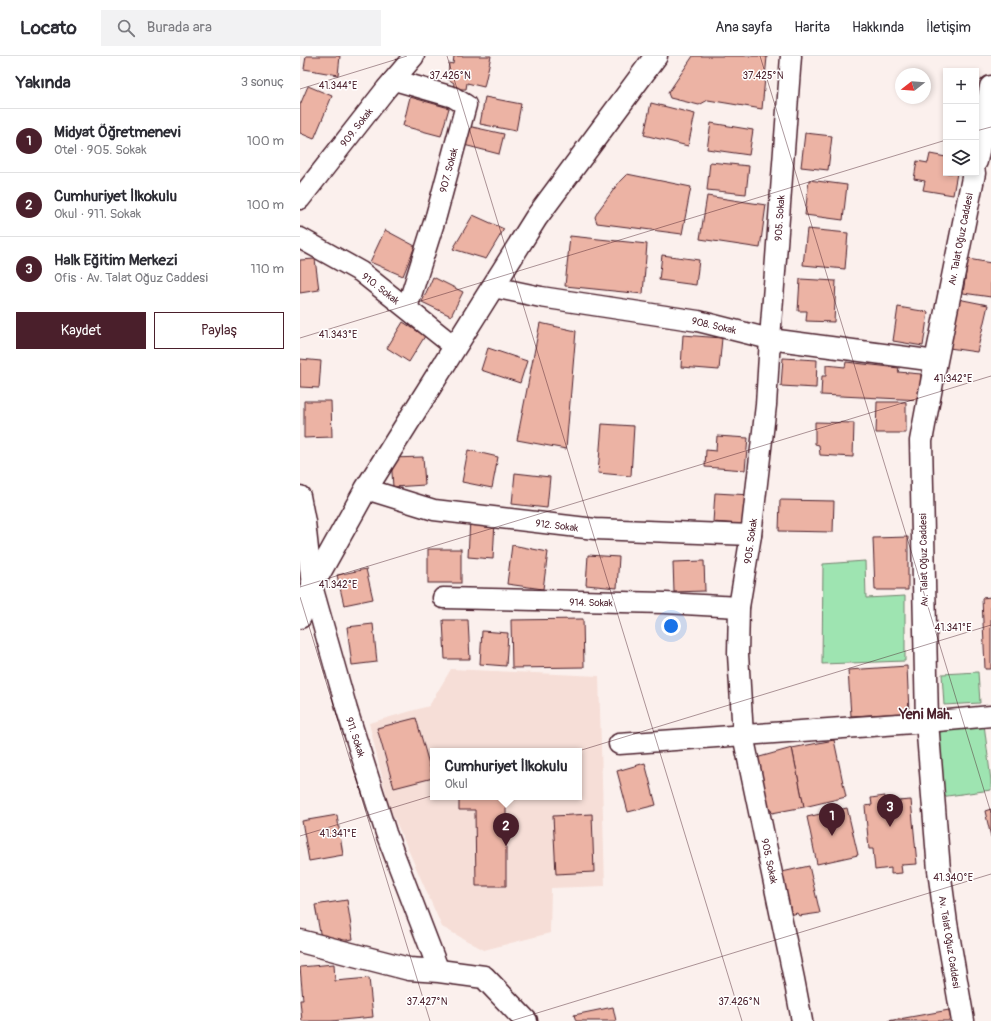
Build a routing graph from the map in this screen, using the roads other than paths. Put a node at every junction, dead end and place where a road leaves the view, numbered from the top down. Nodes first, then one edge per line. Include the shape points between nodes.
1 (414, 56) edge
2 (656, 56) edge
3 (791, 56) edge
4 (394, 80) junction
5 (991, 87) edge
6 (979, 146) edge
7 (973, 176) edge
8 (300, 199) edge
9 (300, 238) edge
10 (493, 287) junction
11 (407, 308) junction
12 (770, 339) junction
13 (455, 347) junction
14 (936, 361) junction
15 (366, 489) junction
16 (300, 496) edge
17 (751, 535) junction
18 (312, 586) junction
19 (443, 598) dead end
20 (740, 607) junction
21 (300, 617) edge
22 (991, 716) edge
23 (927, 722) junction
24 (743, 735) junction
25 (619, 744) dead end
26 (300, 941) edge
27 (439, 971) junction
28 (526, 1021) edge
29 (802, 1021) edge
30 (963, 1021) edge

1 - 4 street, 909. Sokak
2 - 10 street via 536,218
3 - 12 street, 905. Sokak
4 - 8 street, 909. Sokak
4 - 11 street, 907. Sokak via 454,97 466,105 436,216
5 - 6 street
7 - 14 street, Av. Talat Oğuz Caddesi
9 - 11 street, 910. Sokak via 361,272
10 - 12 street, 908. Sokak via 541,297 698,321
10 - 13 street
11 - 13 street, 910. Sokak
12 - 14 street, 908. Sokak
12 - 17 street, 905. Sokak via 766,405
13 - 15 street
14 - 23 street, Av. Talat Oğuz Caddesi via 921,440
15 - 17 street, 912. Sokak via 434,510 595,529
15 - 18 street
16 - 18 street, 911. Sokak
17 - 20 street, 905. Sokak
18 - 21 street
18 - 27 street, 911. Sokak via 347,710 386,833
19 - 20 street, 914. Sokak
20 - 24 street, 905. Sokak via 738,654
22 - 23 street
23 - 24 street
23 - 30 street, Av. Talat Oğuz Caddesi via 939,870
24 - 25 street
24 - 29 street, 905. Sokak
26 - 27 street via 409,969
27 - 28 street via 484,977

